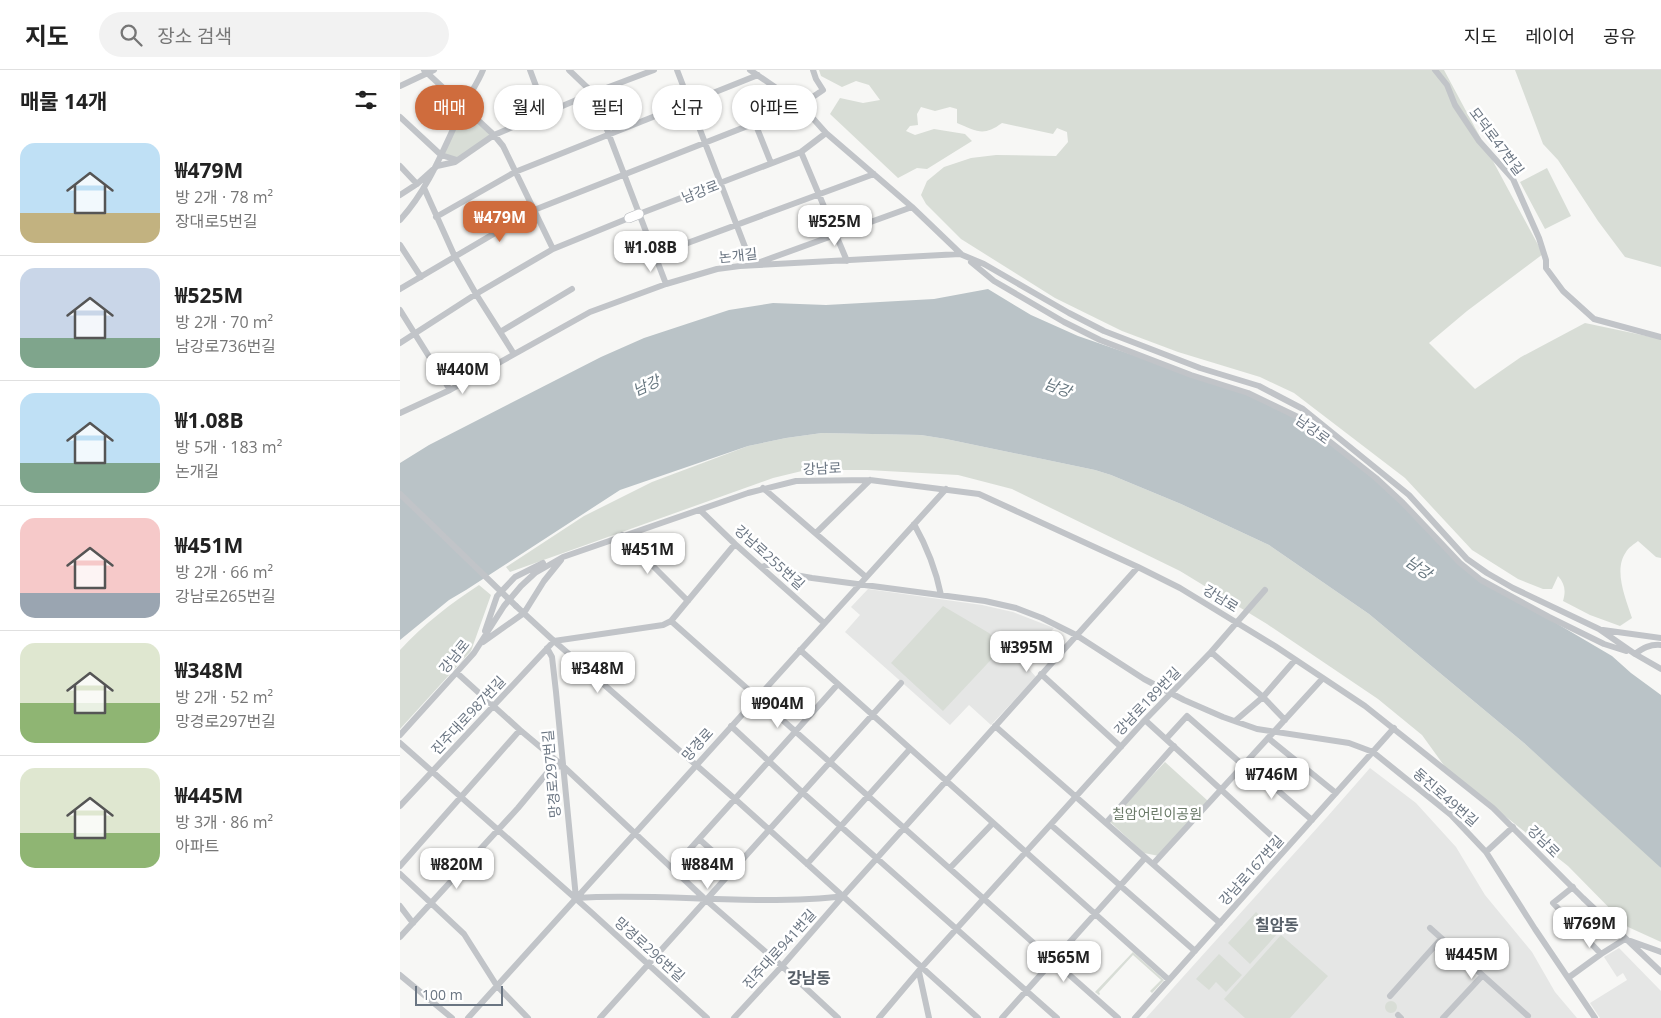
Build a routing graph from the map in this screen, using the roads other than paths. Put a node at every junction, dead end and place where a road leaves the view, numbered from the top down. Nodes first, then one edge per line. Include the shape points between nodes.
1 (434, 70) edge
2 (483, 70) edge
3 (530, 70) edge
4 (569, 70) edge
5 (654, 70) edge
6 (677, 70) edge
7 (750, 70) edge
8 (813, 70) edge
9 (1434, 70) edge
10 (425, 71) edge
11 (758, 75) junction
12 (440, 85) edge
13 (477, 85) edge
14 (536, 85) edge
15 (585, 85) edge
16 (614, 85) edge
17 (683, 85) edge
18 (772, 85) edge
19 (400, 86) edge
20 (722, 90) edge
21 (817, 95) edge
22 (400, 117) edge
23 (652, 118) edge
24 (817, 123) edge
25 (484, 126) edge
26 (452, 130) edge
27 (505, 130) edge
28 (607, 130) edge
29 (701, 130) edge
30 (737, 130) edge
31 (758, 130) edge
32 (826, 133) junction
33 (609, 134) junction
34 (494, 135) junction
35 (706, 142) junction
36 (801, 152) junction
37 (441, 155) junction
38 (457, 160) junction
39 (771, 163) junction
40 (400, 166) edge
41 (437, 166) junction
42 (515, 172) junction
43 (624, 174) junction
44 (874, 174) junction
45 (721, 183) junction
46 (417, 184) junction
47 (424, 188) junction
48 (819, 194) junction
49 (400, 195) edge
50 (912, 207) junction
51 (534, 210) junction
52 (639, 214) junction
53 (436, 218) junction
54 (629, 218) joint
55 (400, 220) edge
56 (736, 225) junction
57 (836, 235) junction
58 (400, 245) edge
59 (553, 249) junction
60 (960, 254) junction
61 (655, 255) junction
62 (456, 257) junction
63 (846, 261) junction
64 (752, 265) junction
65 (421, 277) junction
66 (666, 284) junction
67 (400, 289) edge
68 (572, 290) dead end
69 (476, 294) junction
70 (400, 310) edge
71 (500, 332) junction
72 (414, 335) junction
73 (1661, 338) edge
74 (400, 343) edge
75 (514, 354) junction
76 (450, 390) junction
77 (400, 413) edge
78 (870, 480) junction
79 (763, 488) junction
80 (946, 489) junction
81 (400, 494) edge
82 (700, 510) junction
83 (914, 524) junction
84 (816, 534) junction
85 (622, 535) junction
86 (735, 544) junction
87 (563, 557) junction
88 (762, 567) junction
89 (1138, 567) junction
90 (866, 578) junction
91 (860, 584) junction
92 (1265, 590) dead end
93 (941, 595) junction
94 (688, 601) junction
95 (524, 613) junction
96 (672, 621) junction
97 (824, 623) junction
98 (1237, 623) junction
99 (1599, 629) junction
100 (1076, 635) junction
101 (1661, 638) edge
102 (554, 641) junction
103 (480, 643) junction
104 (1661, 645) edge
105 (547, 648) junction
106 (800, 650) junction
107 (1211, 652) junction
108 (1635, 654) junction
109 (1295, 660) junction
110 (1661, 669) edge
111 (457, 673) junction
112 (1041, 674) junction
113 (1324, 678) junction
114 (901, 683) dead end
115 (838, 684) junction
116 (1173, 694) junction
117 (758, 696) junction
118 (1263, 697) junction
119 (492, 706) junction
120 (872, 715) junction
121 (1146, 720) junction
122 (1285, 720) junction
123 (1235, 721) junction
124 (731, 726) junction
125 (995, 726) junction
126 (1394, 728) junction
127 (520, 730) junction
128 (795, 731) junction
129 (1275, 731) junction
130 (400, 735) edge
131 (1166, 738) junction
132 (1268, 738) junction
133 (400, 743) edge
134 (1174, 746) junction
135 (1122, 747) junction
136 (910, 749) junction
137 (1373, 752) junction
138 (768, 761) junction
139 (831, 761) junction
140 (696, 764) junction
141 (1245, 764) junction
142 (563, 766) junction
143 (432, 771) junction
144 (946, 781) junction
145 (1222, 789) junction
146 (803, 793) junction
147 (1336, 793) junction
148 (868, 795) junction
149 (461, 796) junction
150 (1076, 797) junction
151 (735, 799) junction
152 (400, 806) edge
153 (1312, 820) junction
154 (993, 823) junction
155 (1106, 823) junction
156 (1051, 825) junction
157 (840, 826) junction
158 (904, 827) junction
159 (1513, 827) junction
160 (498, 828) junction
161 (769, 830) junction
162 (634, 834) junction
163 (700, 839) junction
164 (1286, 848) junction
165 (1026, 852) junction
166 (1486, 852) junction
167 (876, 858) junction
168 (1146, 858) junction
169 (807, 864) junction
170 (1153, 864) junction
171 (400, 866) edge
172 (673, 868) junction
173 (950, 868) junction
174 (734, 870) junction
175 (400, 874) edge
176 (1120, 886) junction
177 (1573, 887) junction
178 (843, 896) junction
179 (576, 898) junction
180 (984, 898) junction
181 (706, 900) junction
182 (431, 902) junction
183 (400, 906) edge
184 (1095, 914) junction
185 (413, 923) junction
186 (1220, 923) junction
187 (1430, 928) dead end
188 (956, 929) junction
189 (400, 937) edge
190 (1441, 939) junction
191 (1625, 939) junction
192 (1195, 951) junction
193 (1661, 952) edge
194 (1601, 954) junction
195 (1054, 960) junction
196 (648, 964) junction
197 (782, 966) junction
198 (920, 969) junction
199 (1659, 969) edge
200 (400, 975) edge
201 (1482, 976) junction
202 (1568, 978) junction
203 (1169, 980) junction
204 (497, 986) junction
205 (1026, 991) junction
206 (1390, 996) dead end
207 (1528, 1016) dead end
208 (452, 1018) edge
209 (468, 1018) edge
210 (528, 1018) edge
211 (600, 1018) edge
212 (707, 1018) edge
213 (734, 1018) edge
214 (838, 1018) edge
215 (879, 1018) edge
216 (929, 1018) edge
217 (978, 1018) edge
218 (1002, 1018) edge
219 (1057, 1018) edge
220 (1118, 1018) edge
221 (1135, 1018) edge
222 (1443, 1018) edge
223 (1595, 1018) edge

1 - 10 street
2 - 13 street
3 - 14 street
4 - 15 street
5 - 16 street
6 - 17 street
7 - 11 street
8 - 21 street via 824,90
9 - 73 street, 모덕로47번길 via 1447,85 1454,105 1479,141 1512,179 1539,238 1546,268 1562,291 1594,319
10 - 12 street
10 - 19 street
11 - 18 street
11 - 20 street
22 - 37 street
23 - 33 street
24 - 32 street
25 - 34 street
26 - 37 street
27 - 34 street
28 - 33 street
29 - 35 street
30 - 35 street
31 - 39 street
32 - 36 street, 남강로
32 - 44 street, 남강로
33 - 42 street
33 - 43 street
34 - 38 street
34 - 42 street
35 - 43 street
35 - 45 street
36 - 39 street, 남강로
36 - 48 street
37 - 38 street
37 - 41 street
38 - 41 street
39 - 45 street, 남강로
40 - 46 street
41 - 46 street
41 - 47 street
42 - 51 street
42 - 53 street
43 - 51 street
43 - 52 street
44 - 48 street
44 - 50 street, 남강로
45 - 52 street, 남강로
45 - 56 street
46 - 49 street
47 - 53 street
47 - 55 street
48 - 56 street
48 - 57 street
50 - 57 street
50 - 60 street, 남강로
51 - 59 street
51 - 62 street
52 - 54 main road, 남강로
52 - 61 street
53 - 62 street
54 - 59 street, 남강로
56 - 61 street
56 - 64 street
57 - 63 street
57 - 64 street
58 - 65 street
59 - 69 street, 남강로
60 - 63 street, 논개길
60 - 99 street, 남강로 via 1104,331 1200,368 1259,386 1303,409 1409,495 1474,564 1513,588
60 - 108 street, 남강로 via 994,281 1100,340 1248,393 1300,418 1403,502 1460,563 1481,580 1604,644
61 - 66 street
62 - 65 street
62 - 69 street
63 - 64 street, 논개길
64 - 66 street, 논개길 via 717,269
65 - 67 street
66 - 75 street, 논개길 via 590,312
68 - 71 street
69 - 71 street
69 - 72 street, 남강로
70 - 72 street
71 - 75 street
72 - 74 street, 남강로
72 - 76 street
75 - 76 street, 논개길
76 - 77 street, 논개길
78 - 79 street, 강남로 via 796,481
78 - 80 street, 강남로
78 - 84 street
79 - 82 street, 강남로
79 - 84 street
80 - 83 street, 망경로
80 - 89 street, 강남로 via 979,494
81 - 95 street, bridge
82 - 85 street, 강남로
82 - 86 street, 강남로255번길
83 - 90 street, 망경로
83 - 93 street via 937,575
84 - 90 street
85 - 87 street, 강남로
85 - 94 street
86 - 88 street, 강남로255번길
86 - 94 street
87 - 95 street
87 - 103 street, 강남로 via 535,573 521,586
87 - 103 street via 554,558 515,577 497,596
88 - 91 street, 동진로49번길 via 770,564 795,575
88 - 97 street, 강남로255번길
89 - 98 street, 강남로
89 - 100 street, 진주대로941번길
90 - 91 street, 망경로
91 - 93 street, 동진로49번길
91 - 97 street, 망경로
92 - 98 street, 강남로189번길
93 - 100 street, 동진로49번길 via 1016,608
94 - 96 street
95 - 102 street
95 - 103 street
96 - 102 street
96 - 117 street
97 - 106 street, 망경로
98 - 107 street, 강남로189번길
98 - 109 street, 강남로
99 - 101 street
99 - 108 street, 남강로
100 - 112 street, 진주대로941번길
100 - 116 street, 동진로49번길
102 - 105 street, 진주대로987번길
102 - 140 street
103 - 111 street, 강남로
104 - 108 street via 1654,644
105 - 119 street, 진주대로987번길
105 - 142 street, 망경로297번길 via 552,657
106 - 115 street
106 - 117 street, 망경로
107 - 116 street, 강남로189번길
107 - 118 street
108 - 110 street, 남강로
109 - 113 street, 강남로
109 - 118 street
111 - 119 street
111 - 130 street, 강남로
112 - 125 street, 진주대로941번길
112 - 135 street
113 - 122 street
113 - 126 street, 강남로
114 - 120 street
115 - 120 street
115 - 128 street
116 - 121 street, 강남로189번길
116 - 123 street, 동진로49번길
117 - 124 street, 망경로
117 - 128 street
118 - 122 street
118 - 123 street
119 - 127 street
119 - 143 street, 진주대로987번길
120 - 136 street
120 - 139 street
121 - 131 street
121 - 135 street, 강남로189번길
122 - 129 street
123 - 129 street, 동진로49번길
124 - 138 street
124 - 140 street, 망경로
125 - 144 street, 진주대로941번길
125 - 150 street
126 - 137 street, 강남로167번길
126 - 159 street, 강남로
127 - 142 street
127 - 149 street
128 - 138 street
128 - 139 street
129 - 132 street
129 - 137 street, 동진로49번길 via 1349,743
131 - 134 street
131 - 141 street via 1188,716
132 - 141 street
132 - 147 street
133 - 143 street, 망경로296번길
134 - 145 street
134 - 155 street
135 - 150 street, 강남로189번길
136 - 144 street
136 - 148 street
137 - 147 street, 강남로167번길
137 - 166 street, 동진로49번길 via 1451,815
138 - 146 street
138 - 151 street
139 - 146 street
139 - 148 street
140 - 151 street
140 - 162 street, 망경로
141 - 145 street
141 - 153 street
142 - 160 street via 552,768
142 - 162 street
142 - 179 street, 망경로297번길
143 - 149 street, 망경로296번길
143 - 152 street, 진주대로987번길
144 - 154 street
144 - 158 street, 진주대로941번길
145 - 164 street
145 - 170 street
146 - 157 street
146 - 161 street
147 - 153 street, 강남로167번길
148 - 157 street
148 - 158 street
149 - 160 street, 망경로296번길
149 - 171 street
150 - 155 street
150 - 156 street, 강남로189번길
151 - 161 street
151 - 163 street
153 - 164 street, 강남로167번길
154 - 165 street
154 - 173 street
155 - 168 street, 강남로167번길
156 - 165 street, 강남로189번길
156 - 176 street
157 - 167 street
157 - 169 street
158 - 167 street, 진주대로941번길
158 - 173 street
159 - 166 street
159 - 177 street, 강남로
160 - 179 street, 망경로296번길
160 - 182 street
161 - 169 street
161 - 174 street
162 - 172 street
162 - 179 street, 망경로
163 - 172 street
163 - 174 street
164 - 186 street, 강남로167번길
165 - 180 street, 강남로189번길
165 - 184 street
166 - 202 street, 동진로49번길
167 - 178 street, 진주대로941번길
167 - 188 street
168 - 170 street, 강남로167번길
168 - 176 street
169 - 178 street
170 - 186 street, 강남로167번길
172 - 181 street
173 - 180 street
174 - 181 street
175 - 182 street
176 - 184 street
176 - 192 street
177 - 191 street, 강남로
177 - 194 street via 1553,904
178 - 181 street via 820,900
178 - 197 street, 진주대로941번길
178 - 198 street
179 - 181 street
179 - 196 street, 망경로296번길
179 - 204 street, 망경로
180 - 188 street, 강남로189번길
180 - 195 street
181 - 196 street
181 - 197 street
182 - 185 street
182 - 204 street via 464,934
183 - 185 street
184 - 195 street
184 - 203 street
185 - 189 street
186 - 192 street
187 - 190 street
188 - 198 street, 강남로189번길
188 - 205 street
190 - 201 street
190 - 206 street
191 - 193 street, 강남로
191 - 194 street
191 - 199 street, 강남로
192 - 203 street
194 - 202 street
195 - 205 street
195 - 220 street
196 - 211 street
196 - 212 street, 망경로296번길
197 - 213 street, 진주대로941번길
197 - 214 street
198 - 215 street, 강남로189번길
198 - 216 street
198 - 217 street
200 - 208 street
201 - 207 street
201 - 222 street
202 - 223 street, 동진로49번길
203 - 221 street
204 - 209 street, 망경로
204 - 210 street
205 - 218 street
205 - 219 street

